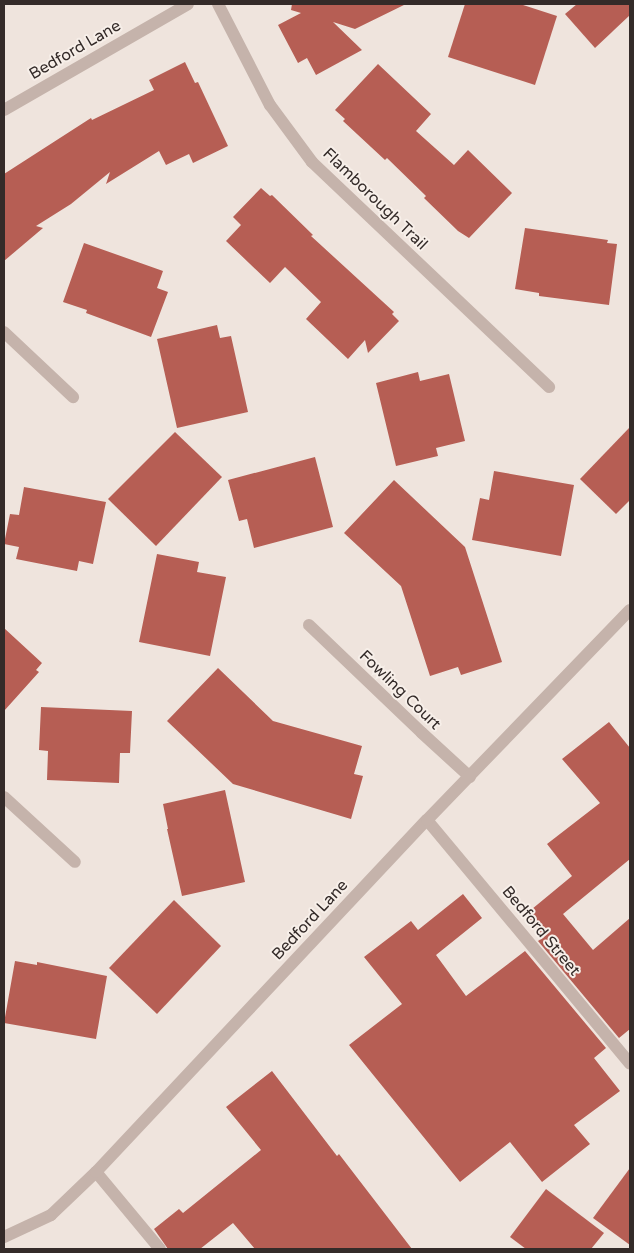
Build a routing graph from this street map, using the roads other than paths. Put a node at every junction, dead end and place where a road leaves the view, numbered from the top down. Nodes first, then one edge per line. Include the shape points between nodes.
1 (188, 4) edge
2 (218, 4) edge
3 (4, 110) edge
4 (4, 332) edge
5 (549, 388) dead end
6 (73, 397) dead end
7 (630, 610) edge
8 (309, 625) dead end
9 (470, 777) junction
10 (4, 797) edge
11 (427, 820) junction
12 (75, 862) dead end
13 (630, 1064) edge
14 (96, 1172) junction
15 (4, 1237) edge
16 (160, 1249) edge

1 - 3 street, Bedford Lane
2 - 5 street, Flamborough Trail via 270,104 312,162
4 - 6 street
7 - 9 street, Bedford Lane
8 - 9 street, Fowling Court
9 - 11 street, Bedford Lane
10 - 12 street
11 - 13 street, Bedford Street
11 - 14 street, Bedford Lane
14 - 15 street, Bedford Lane via 51,1215
14 - 16 street

